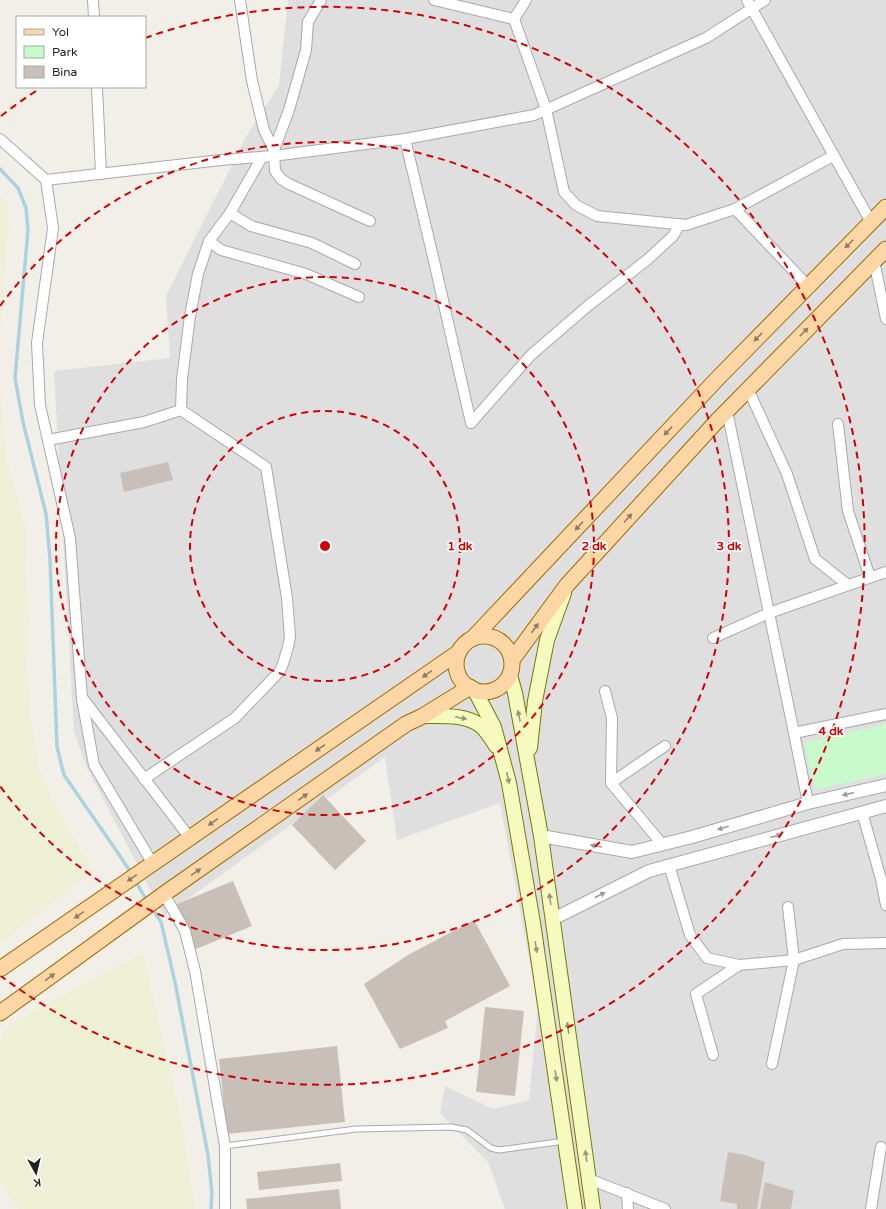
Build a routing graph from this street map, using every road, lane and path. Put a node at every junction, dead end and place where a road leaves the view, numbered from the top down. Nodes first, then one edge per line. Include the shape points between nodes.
1 (93, 0) edge
2 (240, 0) edge
3 (321, 0) edge
4 (434, 0) edge
5 (526, 0) edge
6 (766, 0) edge
7 (749, 4) edge
8 (94, 16) edge
9 (514, 18) junction
10 (97, 88) edge
11 (546, 109) junction
12 (0, 139) edge
13 (405, 139) junction
14 (274, 153) junction
15 (833, 156) junction
16 (262, 157) junction
17 (101, 174) junction
18 (46, 180) junction
19 (886, 207) edge
20 (735, 209) junction
21 (230, 213) junction
22 (370, 221) dead end
23 (871, 222) junction
24 (680, 224) junction
25 (209, 242) junction
26 (886, 249) edge
27 (874, 262) junction
28 (355, 264) dead end
29 (808, 286) junction
30 (359, 297) dead end
31 (886, 320) edge
32 (748, 389) junction
33 (181, 410) junction
34 (727, 411) junction
35 (838, 424) dead end
36 (48, 440) junction
37 (886, 572) edge
38 (870, 577) junction
39 (567, 585) junction
40 (848, 585) junction
41 (769, 613) junction
42 (473, 638) junction
43 (713, 638) dead end
44 (459, 652) junction
45 (512, 660) junction
46 (510, 675) junction
47 (472, 688) junction
48 (605, 691) dead end
49 (82, 699) junction
50 (886, 714) edge
51 (423, 716) junction
52 (794, 733) junction
53 (665, 746) dead end
54 (502, 754) junction
55 (528, 764) junction
56 (144, 779) junction
57 (611, 783) junction
58 (886, 785) edge
59 (808, 803) junction
60 (886, 806) edge
61 (862, 812) junction
62 (541, 836) junction
63 (190, 838) junction
64 (662, 844) junction
65 (153, 864) junction
66 (669, 865) junction
67 (164, 894) junction
68 (886, 905) edge
69 (788, 907) dead end
70 (553, 919) junction
71 (886, 943) edge
72 (794, 960) junction
73 (739, 964) junction
74 (0, 969) edge
75 (0, 1013) edge
76 (713, 1055) dead end
77 (772, 1064) dead end
78 (566, 1141) junction
79 (225, 1146) junction
80 (881, 1147) dead end
81 (589, 1179) junction
82 (627, 1193) junction
83 (225, 1209) edge
84 (575, 1209) edge
85 (593, 1209) edge
86 (628, 1209) edge
87 (665, 1209) edge
88 (871, 1209) edge

1 - 8 street
2 - 14 street via 252,81 264,130
3 - 14 street via 308,22 306,50
4 - 9 street
5 - 9 street
6 - 7 street
7 - 11 street via 706,38
7 - 15 street
9 - 11 street
10 - 17 street
11 - 13 street via 534,115
11 - 24 street via 564,192 576,205 597,216
12 - 18 street
13 - 14 street
13 - 24 street via 470,423 531,355 647,260 673,236
14 - 16 street
14 - 22 street via 275,171 288,184
15 - 20 street
15 - 23 street
16 - 17 street
16 - 21 street
17 - 18 street
18 - 36 street via 53,228 36,343 40,405
19 - 23 main road
20 - 24 street via 686,225
20 - 29 street
21 - 25 street
21 - 28 street via 251,226 312,242
23 -> 29 main road
25 - 30 street via 221,250 306,274
25 - 33 street via 198,274 190,316
26 - 27 main road
27 - 31 street
32 -> 27 main road
29 -> 42 main road
32 - 34 main road
32 - 40 street via 787,474 815,559
33 - 36 street via 144,422
33 - 56 street via 266,467 287,598 290,637 280,670 235,718
39 -> 34 main road
34 - 41 street
35 - 38 street via 848,511
36 - 49 street via 70,538
37 - 38 street
38 - 40 street
45 -> 39 main road
39 - 55 main road via 547,640 534,701
40 - 41 street
41 - 43 street
41 - 52 street
42 - 44 main road
42 - 45 main road via 490,636 498,639 510,651
44 - 47 main road via 457,670 460,678
44 -> 63 main road
45 - 46 main road
46 - 47 main road via 499,688 491,691
55 -> 46 main road
47 - 51 main road
47 - 54 main road via 494,727
48 - 57 street via 612,718
49 - 56 street
49 - 65 street via 94,765
50 - 52 street
51 -> 54 main road via 466,719 482,726
67 -> 51 main road via 406,724
52 - 59 street
53 - 57 street
54 -> 78 main road via 533,923
55 - 62 main road
56 - 63 street
57 - 64 street
58 -> 59 street
59 -> 64 street
60 - 61 street
66 -> 61 street
61 - 68 street
64 -> 62 street via 632,852
70 -> 62 main road
63 - 65 main road
65 -> 74 main road
70 -> 66 street via 649,871
66 - 73 street via 690,935 707,958
75 -> 67 main road
67 - 79 street via 185,931 195,971
69 - 72 street
81 -> 70 main road
71 - 72 street via 843,944
72 - 73 street
72 - 77 street
73 - 76 street via 696,994
78 - 79 lane via 499,1150 491,1148 467,1130 451,1127 356,1129
78 - 84 main road
79 - 83 street
80 - 88 street
81 - 82 street
81 - 85 main road
82 - 86 street
82 - 87 street

